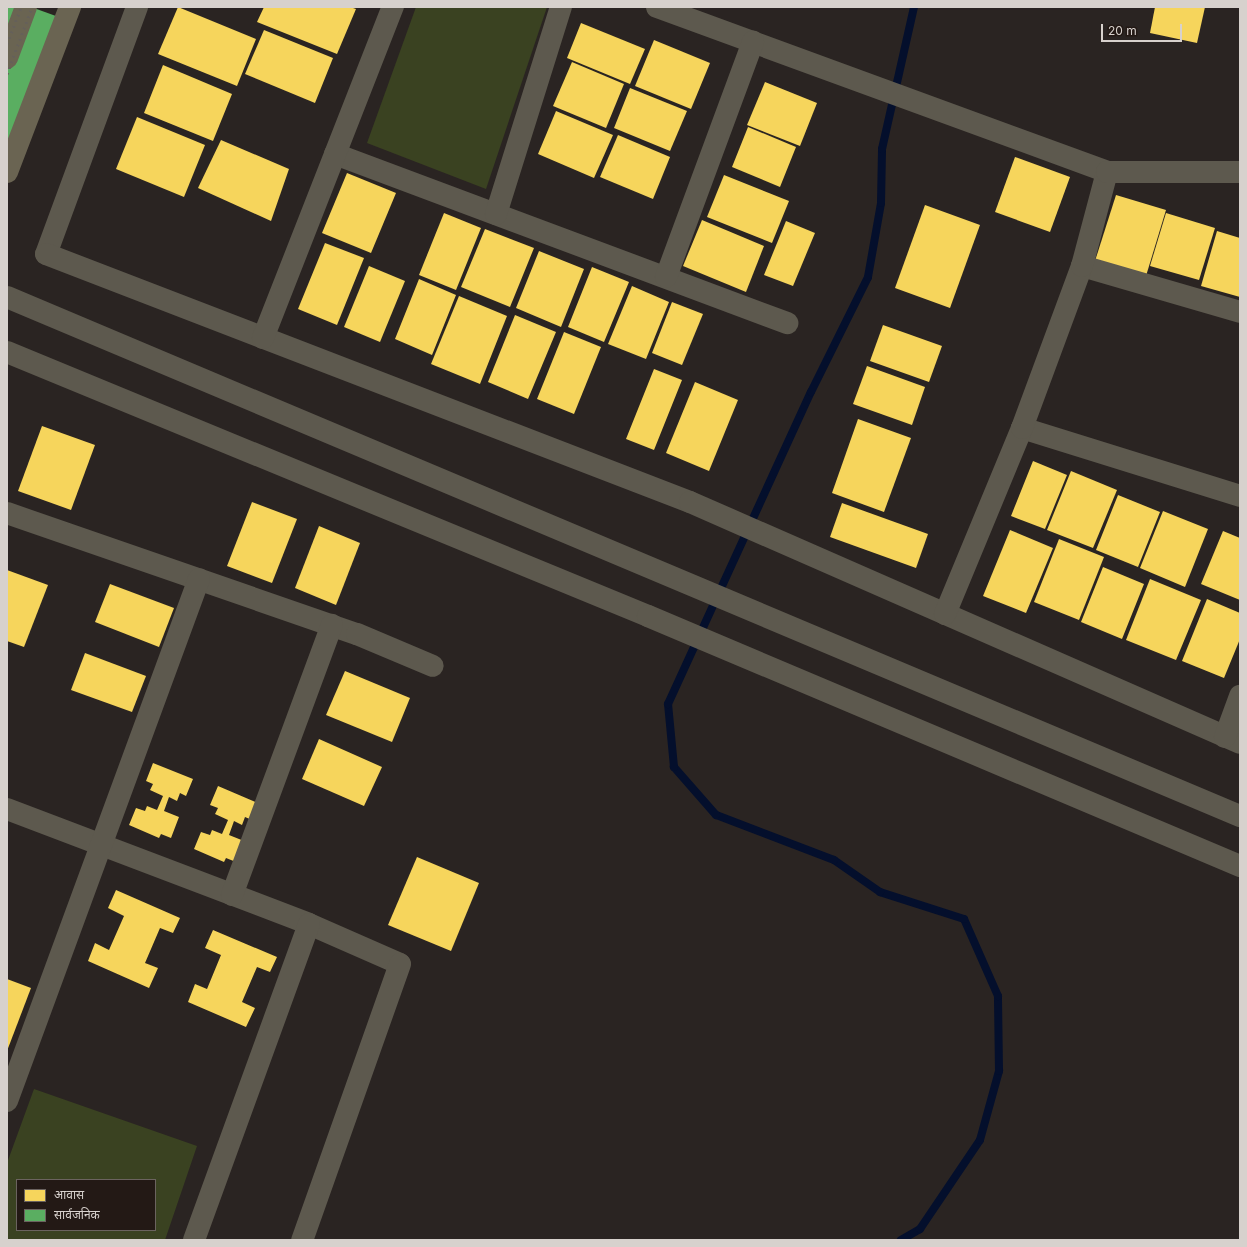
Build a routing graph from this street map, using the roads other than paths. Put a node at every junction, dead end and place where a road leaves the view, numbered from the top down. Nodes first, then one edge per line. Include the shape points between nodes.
1 (26, 7) edge
2 (70, 7) edge
3 (136, 7) edge
4 (393, 7) edge
5 (561, 7) edge
6 (657, 7) edge
7 (753, 42) junction
8 (7, 58) edge
9 (335, 154) junction
10 (7, 172) edge
11 (1107, 172) junction
12 (1240, 172) edge
13 (496, 214) junction
14 (1082, 266) junction
15 (666, 277) junction
16 (7, 297) edge
17 (1240, 312) edge
18 (788, 323) dead end
19 (263, 338) junction
20 (7, 352) edge
21 (1022, 428) junction
22 (1240, 496) edge
23 (7, 513) edge
24 (199, 579) junction
25 (945, 614) junction
26 (332, 625) junction
27 (433, 666) dead end
28 (1240, 696) edge
29 (1232, 740) edge
30 (7, 809) edge
31 (1240, 816) edge
32 (101, 845) junction
33 (1240, 866) edge
34 (232, 895) junction
35 (310, 924) junction
36 (7, 1101) edge
37 (194, 1240) edge
38 (302, 1240) edge

1 - 8 main road
2 - 10 main road
3 - 19 street via 46,254
4 - 9 street
5 - 13 street
6 - 7 street
7 - 11 street
7 - 15 street
9 - 13 street
9 - 19 street
11 - 12 street
11 - 14 street
13 - 15 street
14 - 17 street
14 - 21 street
15 - 18 street
16 - 31 street
19 - 25 street via 690,502
20 - 33 street via 648,616
21 - 22 street
21 - 25 street
23 - 24 street
24 - 26 street
24 - 32 street
25 - 29 street
26 - 27 street
26 - 34 street
28 - 29 street
30 - 32 street
32 - 34 street
32 - 36 street
34 - 35 street
35 - 37 street
35 - 38 street via 400,964

